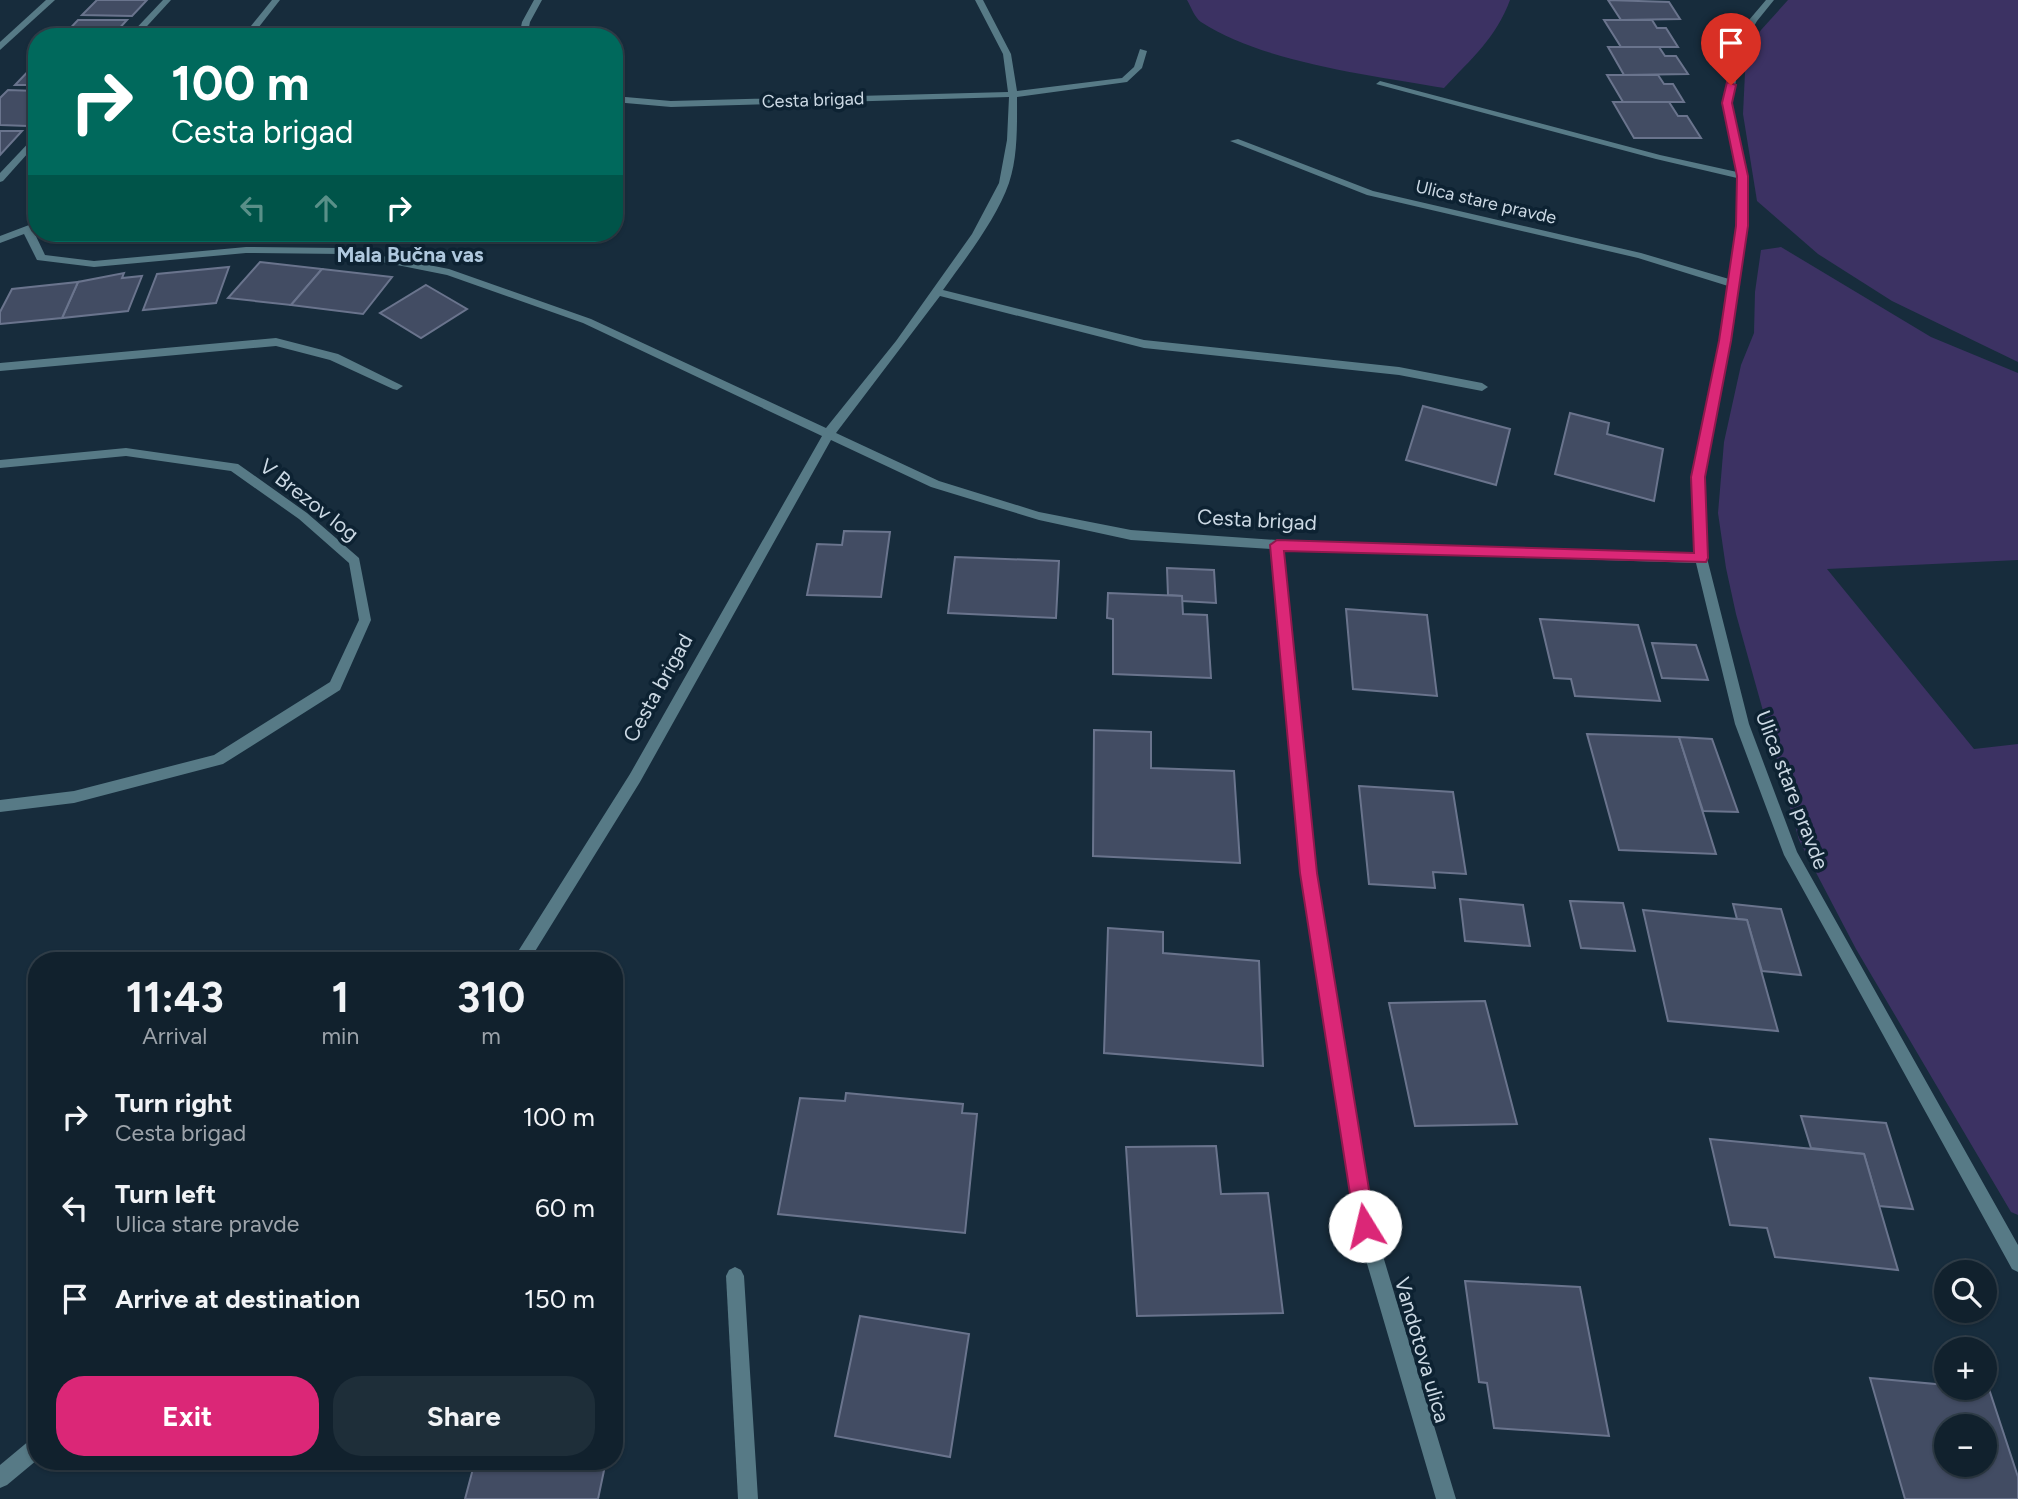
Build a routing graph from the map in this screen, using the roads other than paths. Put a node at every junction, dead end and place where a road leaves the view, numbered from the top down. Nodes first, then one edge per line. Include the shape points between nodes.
1 (51, 0) edge
2 (167, 0) edge
3 (276, 0) edge
4 (538, 0) edge
5 (979, 0) edge
6 (1770, 0) edge
7 (141, 28) edge
8 (253, 28) edge
9 (525, 28) edge
10 (0, 47) edge
11 (1143, 51) dead end
12 (1380, 84) dead end
13 (1013, 94) junction
14 (623, 100) edge
15 (1235, 141) dead end
16 (28, 147) edge
17 (1742, 176) junction
18 (0, 179) edge
19 (28, 229) edge
20 (0, 240) edge
21 (36, 242) edge
22 (1734, 284) junction
23 (937, 292) junction
24 (0, 367) edge
25 (397, 386) dead end
26 (1482, 387) dead end
27 (828, 433) junction
28 (0, 464) edge
29 (1277, 545) junction
30 (1701, 558) junction
31 (0, 806) edge
32 (526, 952) edge
33 (2018, 1264) edge
34 (734, 1276) dead end
35 (28, 1455) edge
36 (0, 1478) edge
37 (748, 1499) edge
38 (1446, 1499) edge

1 - 10 street
2 - 7 street
3 - 8 street
4 - 9 street
5 - 13 street, Cesta brigad via 1007,54
6 - 17 street, Ulica stare pravde via 1738,47 1727,103
11 - 13 street, Cesta brigad via 1142,62 1124,80
12 - 17 street
13 - 14 street, Cesta brigad via 671,104
13 - 23 street, Cesta brigad via 1012,140 1004,183
15 - 22 street, Ulica stare pravde via 1370,192 1641,256
16 - 18 street
17 - 22 street, Ulica stare pravde via 1742,226
19 - 20 street
21 - 27 street via 41,258 94,264 246,250 342,251 449,272 587,321
22 - 30 street, Ulica stare pravde via 1698,477
23 - 26 street via 1144,344 1351,365
23 - 27 street, Cesta brigad
24 - 25 street via 276,342 334,357
27 - 29 street, Cesta brigad via 934,484 1039,516 1131,535
27 - 32 street, Cesta brigad via 635,778
28 - 31 street, V Brezov log via 126,452 234,467 303,516 355,561 365,620 335,686 218,760 74,797
29 - 30 street, Cesta brigad
29 - 38 street, Vandotova ulica via 1309,873 1365,1226
30 - 33 street, Ulica stare pravde via 1742,724 1791,855
34 - 37 street
35 - 36 street

